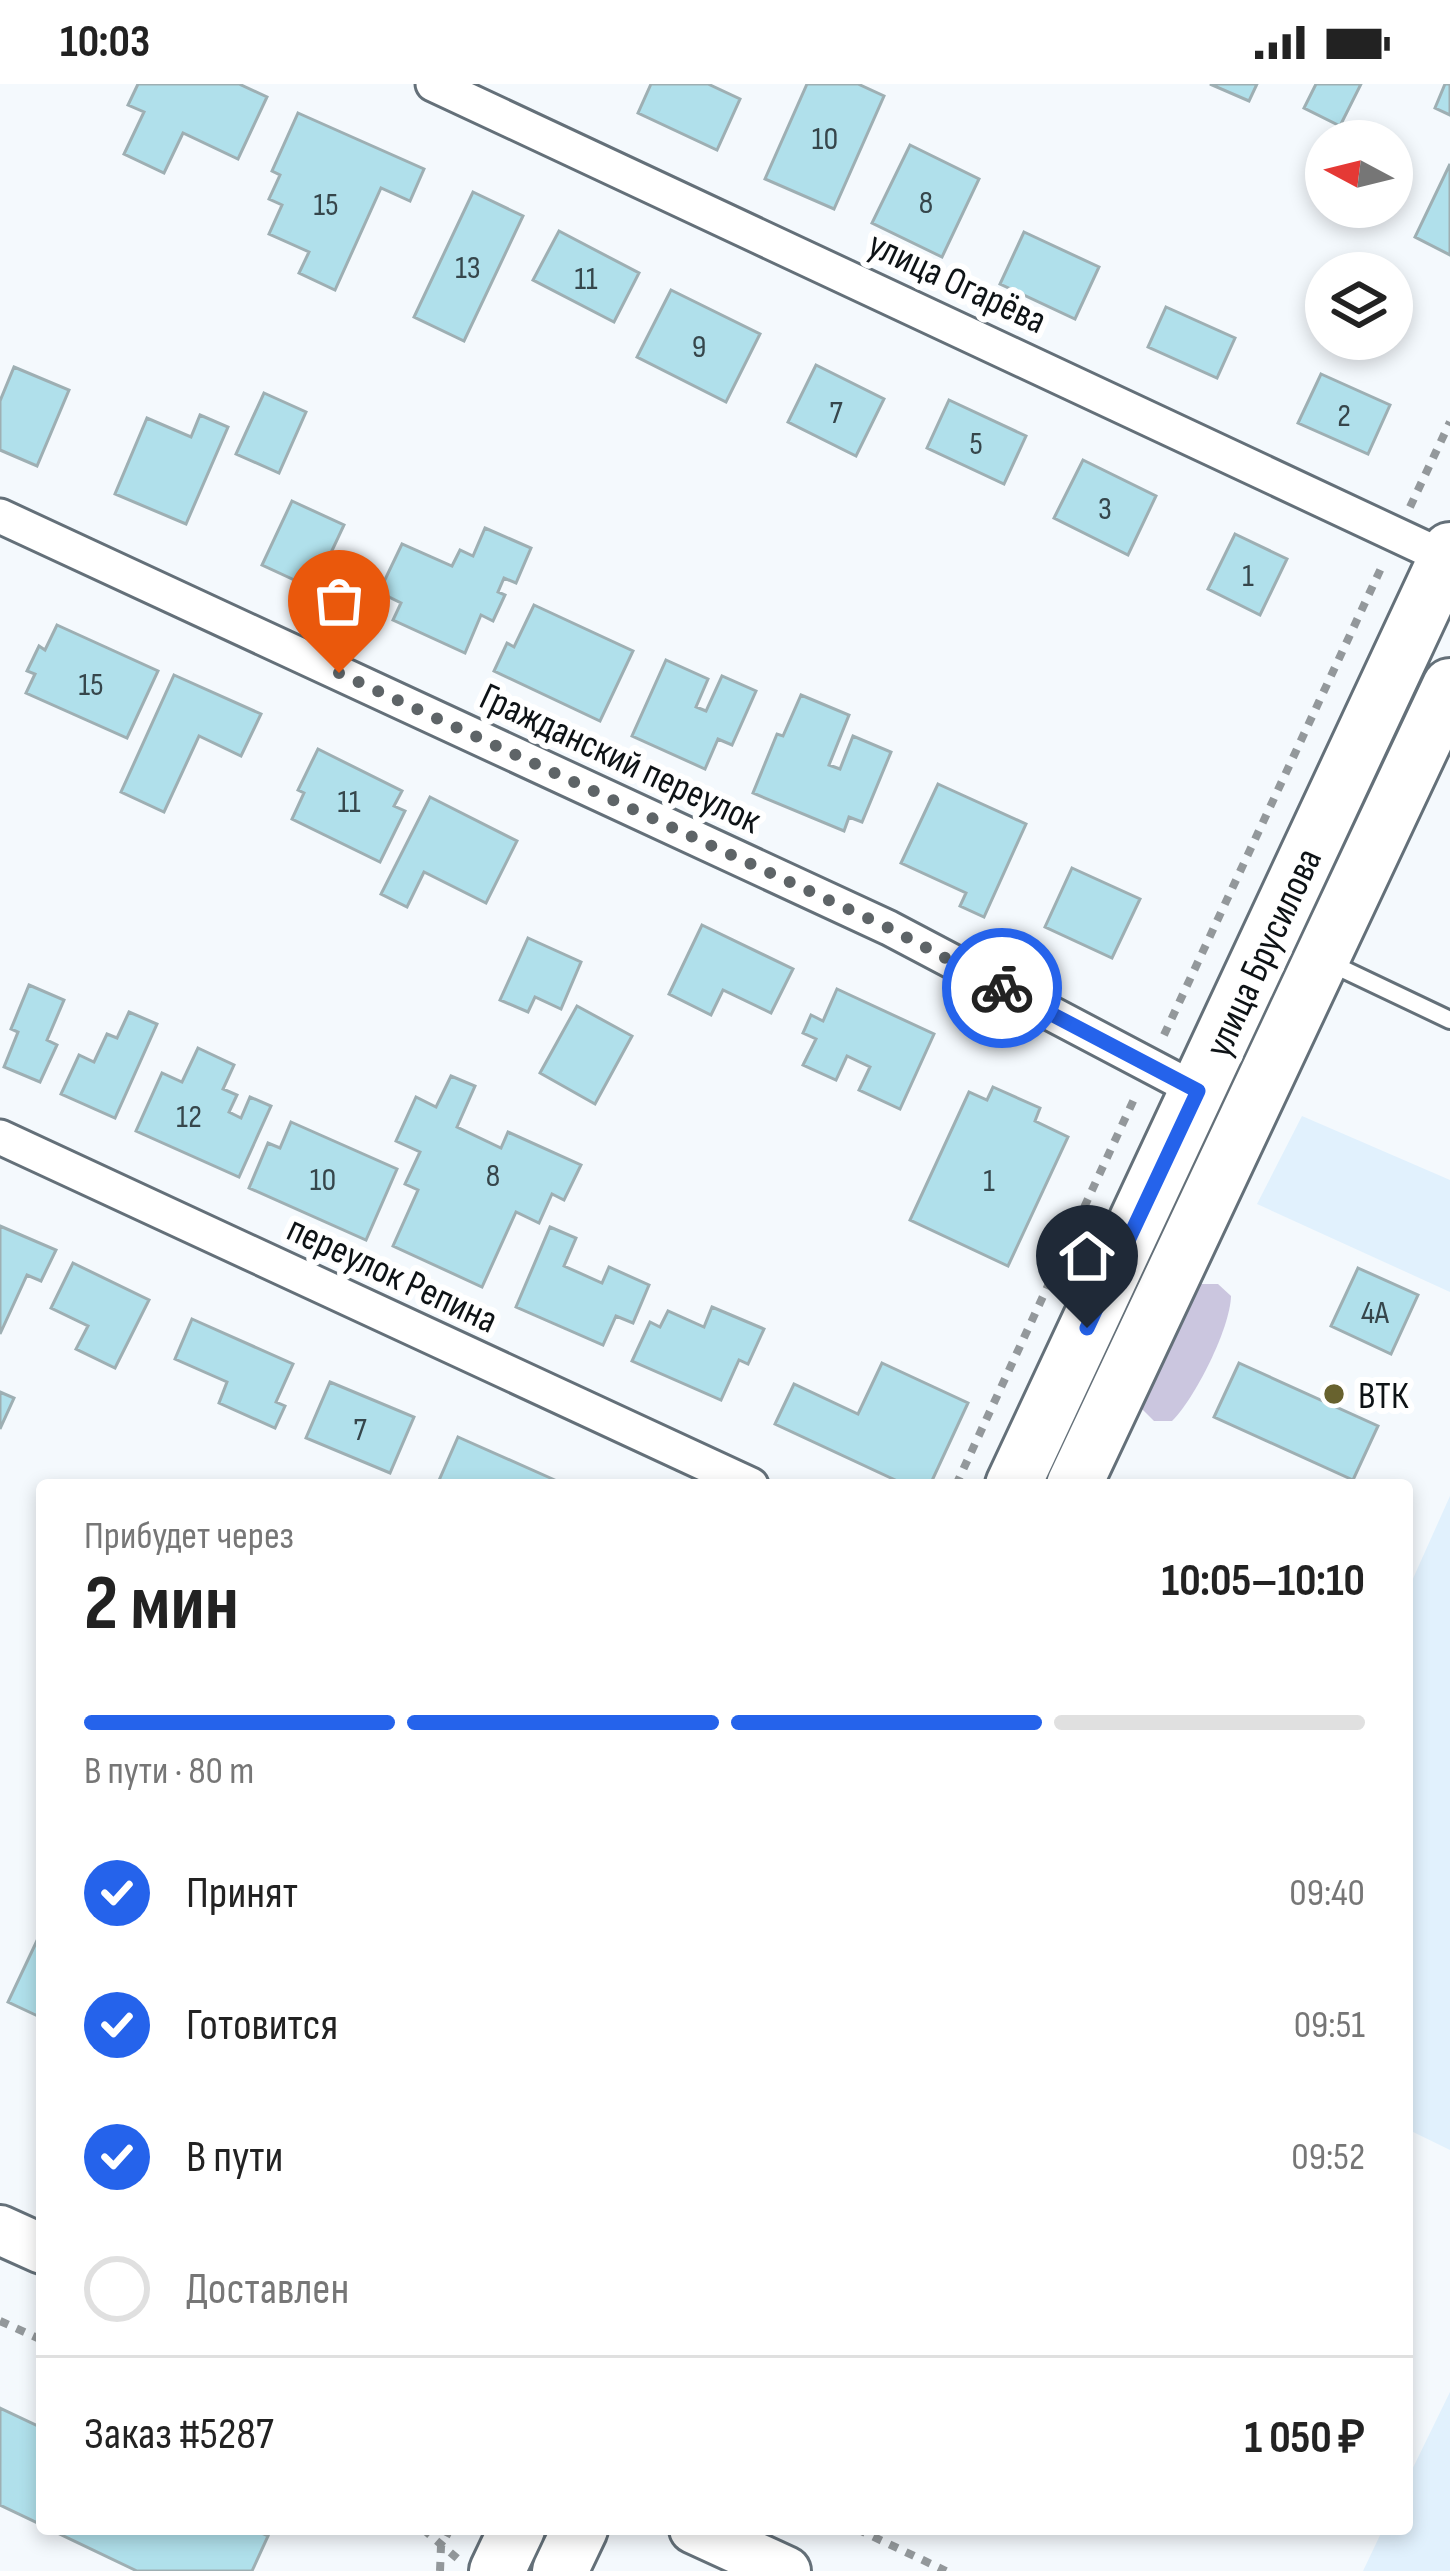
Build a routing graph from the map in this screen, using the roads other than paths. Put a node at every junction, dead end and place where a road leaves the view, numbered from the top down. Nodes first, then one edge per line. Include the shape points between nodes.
1 (433, 84) edge
2 (0, 516) edge
3 (1448, 554) edge
4 (1450, 686) edge
5 (1322, 959) junction
6 (1450, 1020) edge
7 (1198, 1091) junction
8 (0, 1137) edge
9 (738, 1479) edge
10 (1016, 1479) edge
11 (1077, 1479) edge
12 (0, 2230) edge
13 (36, 2246) edge
14 (514, 2535) edge
15 (577, 2535) edge
16 (707, 2535) edge
17 (497, 2571) edge
18 (560, 2571) edge
19 (785, 2571) edge

1 - 3 street, улица Огарёва
2 - 7 street, Гражданский переулок via 889,928
3 - 7 main road, улица Брусилова
4 - 5 main road, улица Брусилова
5 - 6 lane
5 - 11 main road, улица Брусилова
7 - 10 main road, улица Брусилова
8 - 9 street, переулок Репина
12 - 13 main road
14 - 17 main road
15 - 18 main road
16 - 19 main road

